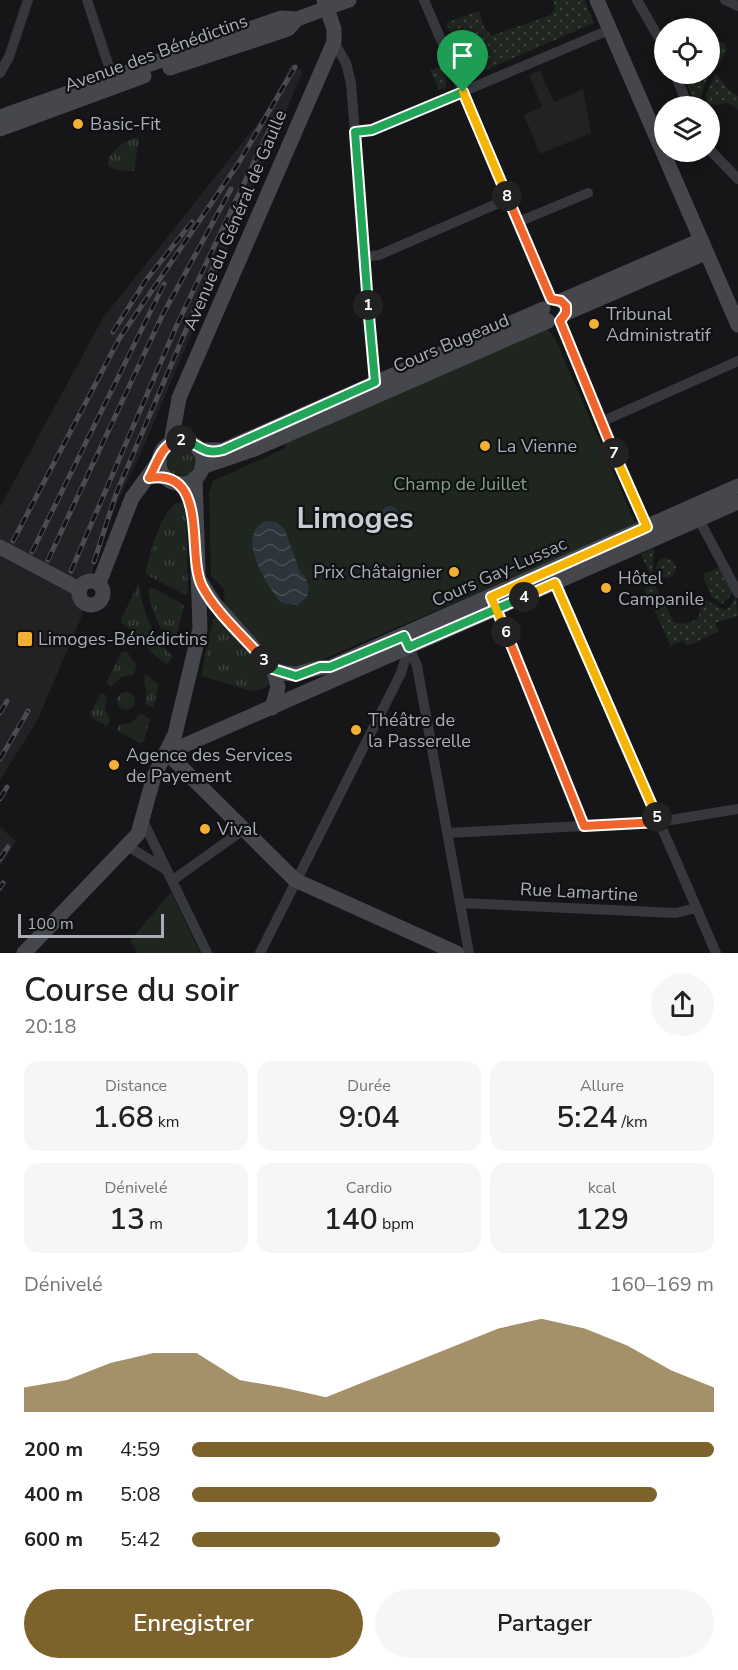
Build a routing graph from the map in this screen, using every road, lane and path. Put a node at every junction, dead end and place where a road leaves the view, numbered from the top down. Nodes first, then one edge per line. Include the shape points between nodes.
1 (28, 0) edge
2 (87, 0) edge
3 (349, 0) edge
4 (424, 0) edge
5 (597, 0) edge
6 (637, 0) edge
7 (725, 0) edge
8 (326, 4) edge
9 (738, 6) edge
10 (609, 30) junction
11 (654, 30) edge
12 (334, 42) junction
13 (0, 73) edge
14 (114, 82) junction
15 (463, 92) junction
16 (0, 117) edge
17 (0, 129) edge
18 (355, 132) junction
19 (720, 160) edge
20 (738, 178) edge
21 (588, 193) dead end
22 (508, 199) junction
23 (518, 222) junction
24 (702, 247) junction
25 (363, 257) junction
26 (555, 311) junction
27 (738, 325) edge
28 (738, 361) edge
29 (376, 389) junction
30 (175, 415) junction
31 (601, 422) junction
32 (171, 442) junction
33 (193, 445) junction
34 (157, 472) junction
35 (199, 473) junction
36 (179, 483) junction
37 (738, 486) edge
38 (738, 502) edge
39 (696, 513) junction
40 (196, 533) junction
41 (650, 534) junction
42 (0, 547) edge
43 (553, 577) junction
44 (200, 582) junction
45 (99, 583) junction
46 (79, 589) junction
47 (738, 593) edge
48 (493, 603) junction
49 (406, 641) junction
50 (273, 669) junction
51 (272, 708) junction
52 (168, 753) junction
53 (738, 809) edge
54 (143, 821) junction
55 (659, 822) junction
56 (584, 826) junction
57 (243, 830) junction
58 (448, 832) junction
59 (129, 846) junction
60 (165, 869) junction
61 (173, 880) junction
62 (295, 880) junction
63 (460, 903) junction
64 (696, 908) junction
65 (24, 953) edge
66 (207, 953) edge
67 (260, 953) edge
68 (457, 953) edge
69 (469, 953) edge
70 (716, 953) edge

1 - 13 street
2 - 14 street
3 - 8 street, Avenue des Bénédictins
4 - 15 street
5 - 10 street
6 - 11 street
7 - 9 street
8 - 12 street
8 - 14 street, Avenue des Bénédictins via 297,19 280,18
10 - 15 street
10 - 24 street
12 - 18 street via 351,82
12 - 30 street, Avenue du Général de Gaulle via 237,261
14 - 16 street, Avenue des Bénédictins
14 - 17 street, Avenue des Bénédictins
15 - 18 street via 372,130
15 - 22 street
18 - 25 street
19 - 20 street
21 - 23 street
22 - 23 street
22 - 25 street via 379,255
23 - 26 street
24 - 26 street, Cours Bugeaud
24 - 27 street
25 - 29 street
26 - 29 street, Cours Bugeaud
26 - 31 street
28 - 31 street
29 - 33 street, Cours Bugeaud via 223,450
29 - 35 street, Cours Bugeaud
30 - 32 street, Avenue du Général de Gaulle
30 - 33 street
31 - 41 street
32 - 33 street
32 - 34 street via 162,451
33 - 35 street
34 - 36 street
34 - 45 street via 140,484 132,498
35 - 36 street
35 - 40 street
36 - 40 street
37 - 39 street, Cours Gay-Lussac
38 - 39 street, Cours Gay-Lussac
39 - 41 street, Cours Gay-Lussac
39 - 47 street
40 - 44 street
41 - 43 street, Cours Gay-Lussac
42 - 46 street
43 - 48 street, Cours Gay-Lussac
43 - 55 street
44 - 50 street
44 - 52 street via 200,639
45 - 46 street via 87,581
45 - 46 street via 104,595 94,605 83,602
48 - 49 street, Cours Gay-Lussac
48 - 56 street
49 - 50 street, Cours Gay-Lussac via 296,676
49 - 51 street, Cours Gay-Lussac
49 - 58 street via 417,666
49 - 62 street via 401,673
50 - 51 street via 278,683
51 - 52 street, Cours Gay-Lussac
52 - 54 street via 154,776
52 - 57 street
53 - 55 street
54 - 59 street
54 - 60 street
55 - 56 street
55 - 64 street
56 - 58 street
57 - 61 street
57 - 62 street
58 - 63 street
59 - 60 street
59 - 65 street
60 - 61 street
61 - 66 street
62 - 67 street
62 - 68 street
63 - 64 street, Rue Lamartine via 676,913
63 - 69 street
64 - 70 street

